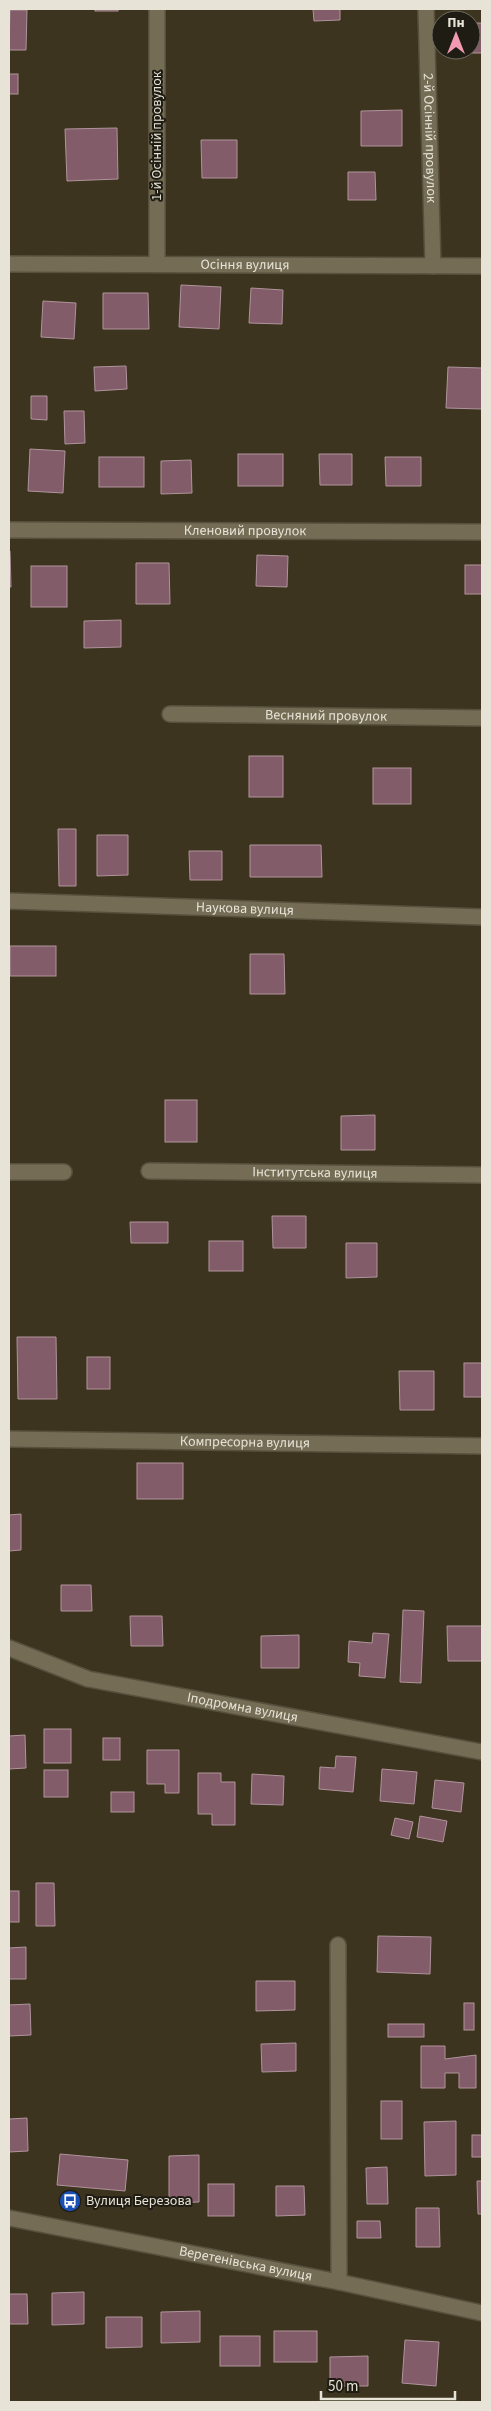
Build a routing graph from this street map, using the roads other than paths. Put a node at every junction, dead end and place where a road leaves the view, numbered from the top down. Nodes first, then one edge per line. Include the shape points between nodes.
1 (157, 9) edge
2 (426, 9) edge
3 (9, 264) edge
4 (158, 264) junction
5 (433, 266) junction
6 (482, 266) edge
7 (9, 530) edge
8 (482, 532) edge
9 (170, 714) dead end
10 (482, 718) edge
11 (9, 901) edge
12 (482, 917) edge
13 (149, 1171) dead end
14 (9, 1172) edge
15 (64, 1172) dead end
16 (482, 1174) edge
17 (9, 1439) edge
18 (482, 1446) edge
19 (9, 1648) edge
20 (482, 1752) edge
21 (338, 1945) dead end
22 (9, 2218) edge
23 (339, 2282) junction
24 (482, 2313) edge

1 - 4 street, 1-й Осінній провулок
2 - 5 street, 2-й Осінній провулок
3 - 4 street, Осіння вулиця
4 - 5 street, Осіння вулиця
5 - 6 street, Осіння вулиця
7 - 8 street, Кленовий провулок
9 - 10 street, Весняний провулок
11 - 12 street, Наукова вулиця
13 - 16 street, Інститутська вулиця
14 - 15 street
17 - 18 street, Компресорна вулиця
19 - 20 street, Іподромна вулиця via 88,1679
21 - 23 street
22 - 23 street, Веретенівська вулиця
23 - 24 street, Веретенівська вулиця

